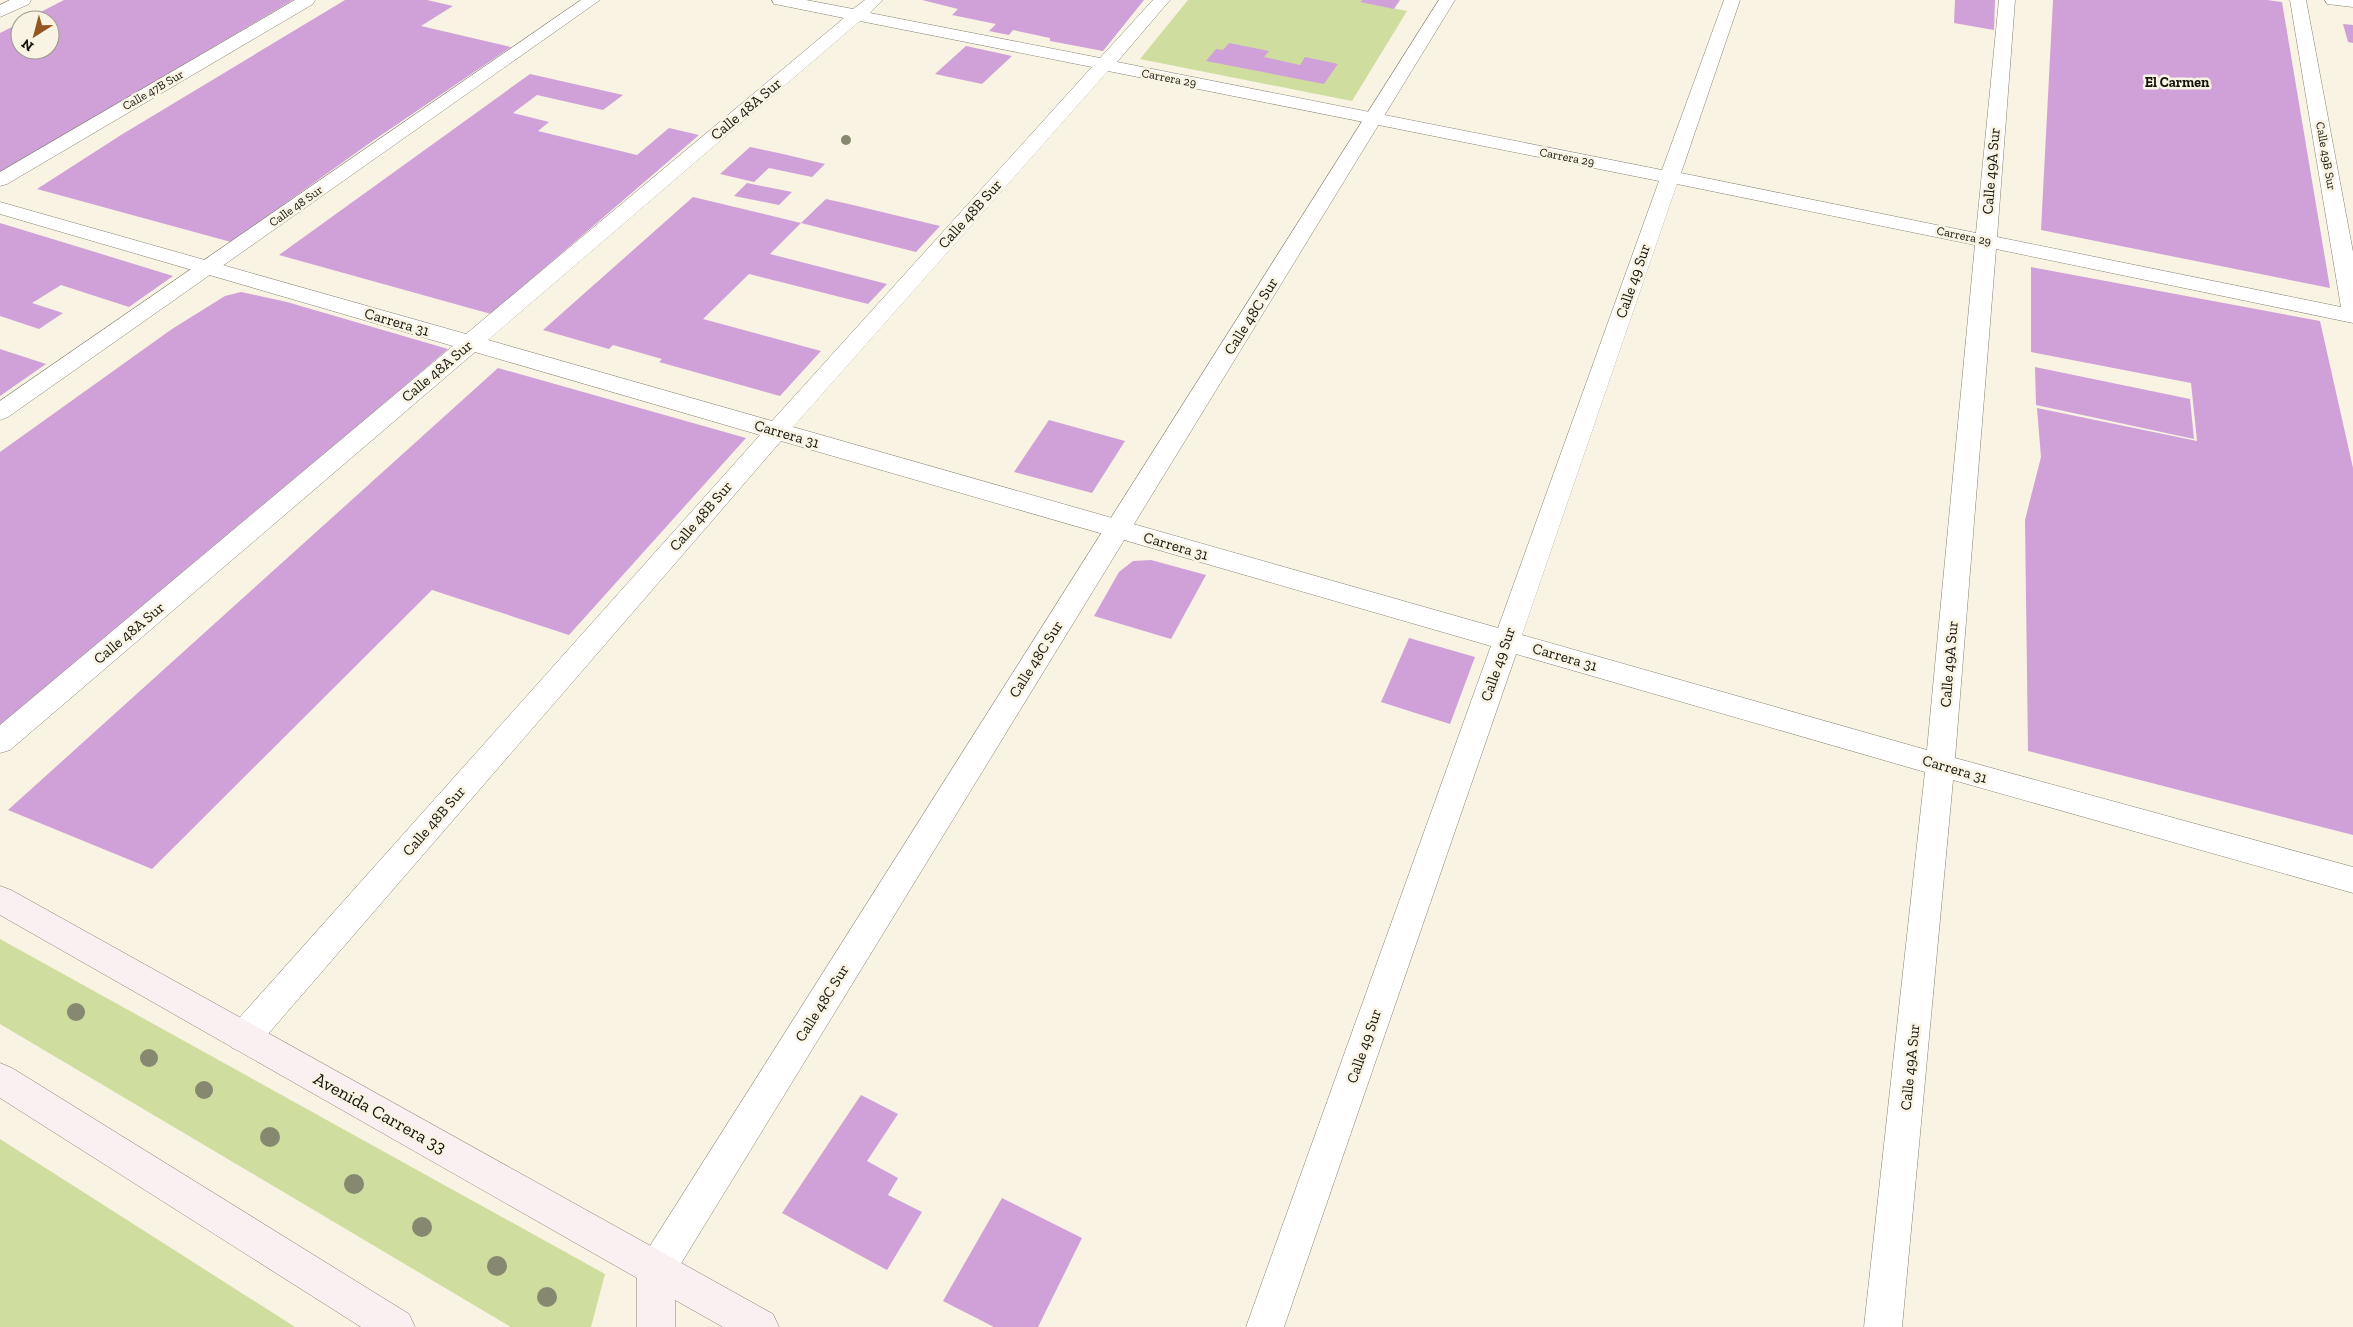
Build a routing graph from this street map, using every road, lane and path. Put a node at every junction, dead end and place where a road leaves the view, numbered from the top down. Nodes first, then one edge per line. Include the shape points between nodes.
1 (23, 0) edge
2 (307, 0) edge
3 (592, 0) edge
4 (780, 0) edge
5 (875, 0) edge
6 (1162, 0) edge
7 (1448, 0) edge
8 (1732, 0) edge
9 (2007, 0) edge
10 (2298, 0) edge
11 (2332, 0) edge
12 (2353, 2) edge
13 (0, 12) edge
14 (856, 16) junction
15 (1103, 65) junction
16 (1375, 119) junction
17 (1669, 177) junction
18 (0, 180) edge
19 (0, 208) edge
20 (1985, 240) junction
21 (208, 268) junction
22 (2353, 312) edge
23 (2353, 316) edge
24 (470, 343) junction
25 (0, 412) edge
26 (776, 431) junction
27 (1117, 529) junction
28 (1507, 640) junction
29 (0, 742) edge
30 (1940, 765) junction
31 (2353, 880) edge
32 (0, 898) edge
33 (244, 1036) junction
34 (0, 1079) edge
35 (656, 1270) junction
36 (396, 1327) edge
37 (656, 1327) edge
38 (760, 1327) edge
39 (1265, 1327) edge
40 (1883, 1327) edge

1 - 13 street
2 - 18 street, Calle 47B Sur
3 - 21 street, Calle 48 Sur
4 - 14 street, Carrera 29
5 - 14 street, Calle 48A Sur
6 - 15 street, Calle 48B Sur
7 - 16 street, Calle 48C Sur
8 - 17 street, Calle 49 Sur
9 - 20 street, Calle 49A Sur
10 - 22 street, Calle 49B Sur
11 - 12 street
14 - 15 street, Carrera 29
14 - 24 street, Calle 48A Sur
15 - 16 street, Carrera 29
15 - 26 street, Calle 48B Sur
16 - 17 street, Carrera 29
16 - 27 street, Calle 48C Sur
17 - 20 street, Carrera 29
17 - 28 street, Calle 49 Sur
19 - 21 street, Carrera 31
20 - 23 street, Carrera 29
20 - 30 street, Calle 49A Sur
21 - 24 street, Carrera 31
21 - 25 street, Calle 48 Sur
24 - 26 street, Carrera 31
24 - 29 street, Calle 48A Sur
26 - 27 street, Carrera 31
26 - 33 street, Calle 48B Sur
27 - 28 street, Carrera 31
27 - 35 street, Calle 48C Sur
28 - 30 street, Carrera 31
28 - 39 street, Calle 49 Sur
30 - 31 street, Carrera 31
30 - 40 street, Calle 49A Sur
32 - 33 main road, Avenida Carrera 33
33 - 35 main road, Avenida Carrera 33
34 - 36 main road
35 - 37 main road
35 - 38 main road, Avenida Carrera 33

